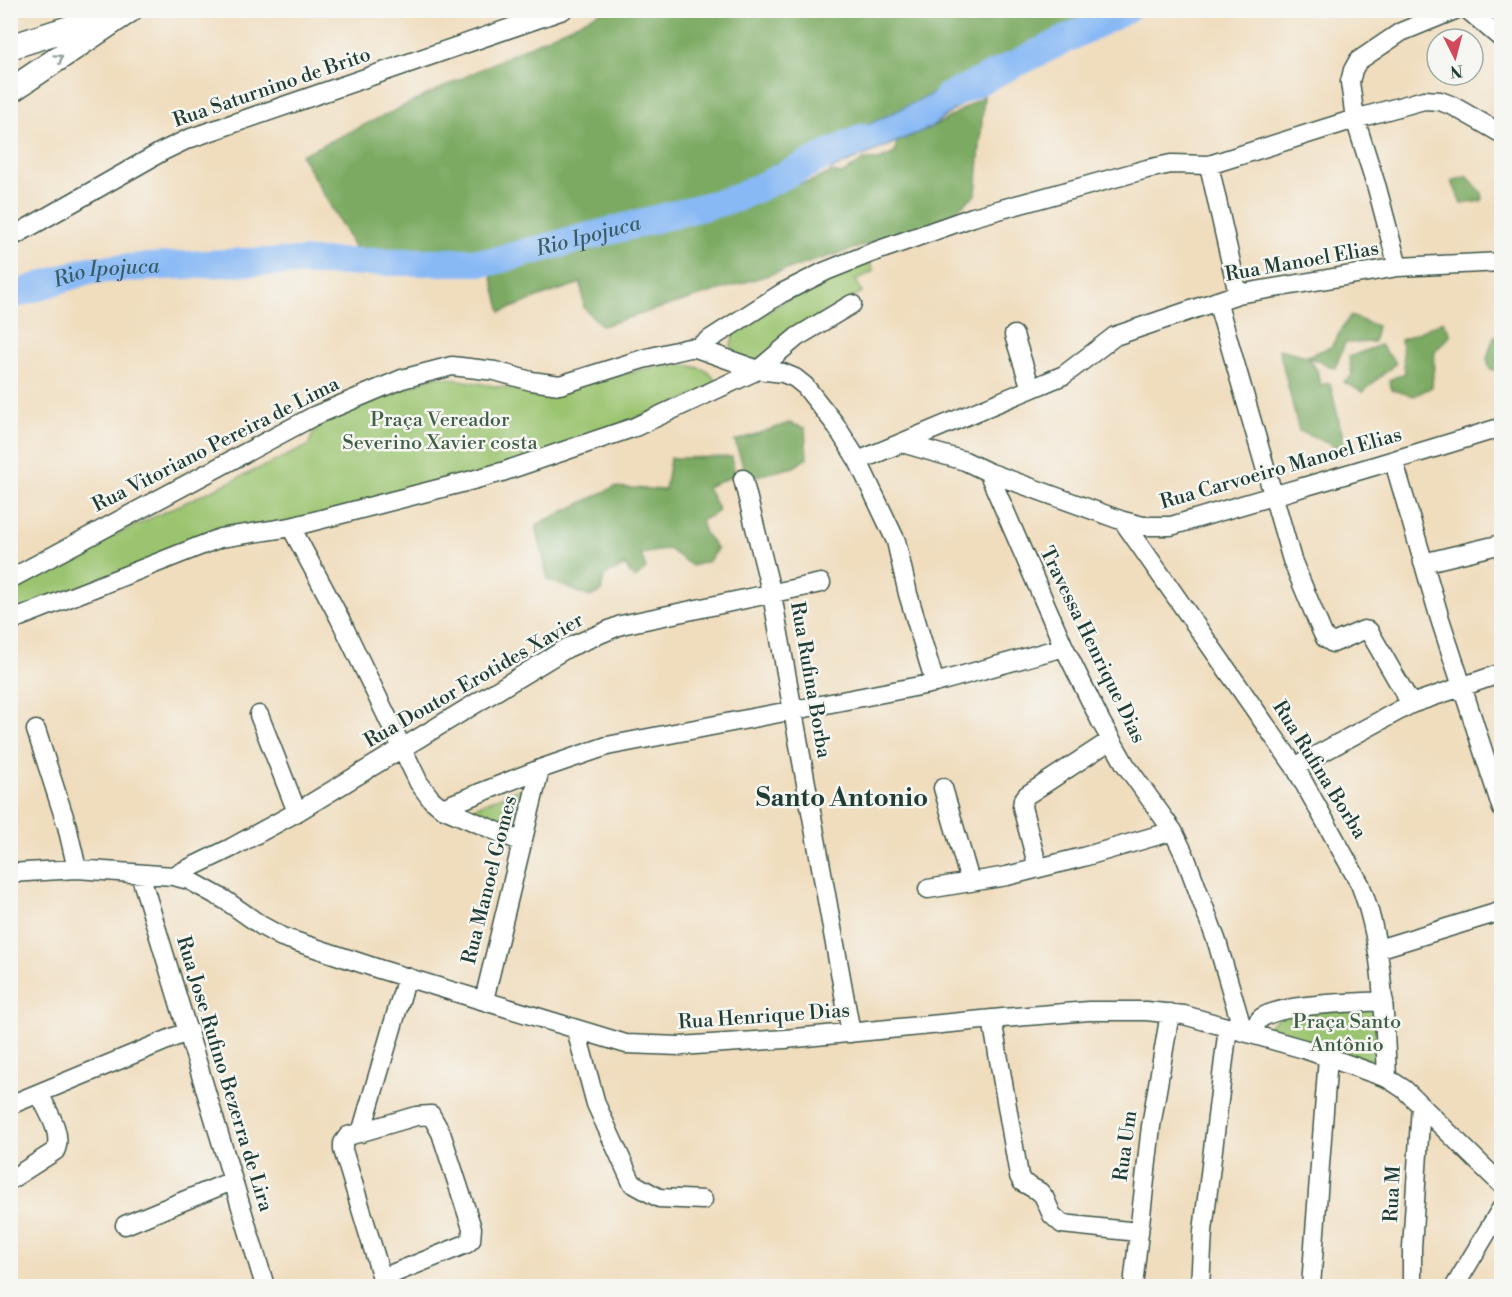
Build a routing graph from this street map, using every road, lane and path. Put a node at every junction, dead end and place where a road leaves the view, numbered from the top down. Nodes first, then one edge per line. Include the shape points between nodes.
1 (124, 10) edge
2 (130, 10) edge
3 (563, 10) edge
4 (1455, 10) edge
5 (1468, 10) edge
6 (1502, 39) edge
7 (10, 47) edge
8 (10, 91) edge
9 (1355, 119) junction
10 (1502, 134) edge
11 (1209, 165) junction
12 (10, 238) edge
13 (1502, 262) edge
14 (1398, 267) junction
15 (1238, 294) junction
16 (1217, 301) junction
17 (852, 304) dead end
18 (1014, 335) dead end
19 (696, 348) junction
20 (758, 370) junction
21 (1031, 389) junction
22 (1502, 427) edge
23 (902, 443) junction
24 (858, 461) junction
25 (1394, 462) junction
26 (988, 472) junction
27 (743, 478) dead end
28 (1273, 495) junction
29 (1123, 521) junction
30 (291, 527) junction
31 (1502, 544) edge
32 (1423, 563) junction
33 (10, 579) edge
34 (821, 583) dead end
35 (772, 595) junction
36 (10, 621) edge
37 (1064, 647) junction
38 (1502, 673) edge
39 (935, 683) junction
40 (1462, 686) junction
41 (1411, 704) junction
42 (793, 712) junction
43 (259, 715) dead end
44 (36, 730) dead end
45 (1111, 740) junction
46 (402, 748) junction
47 (1295, 767) junction
48 (540, 769) junction
49 (943, 788) dead end
50 (442, 808) junction
51 (1502, 809) edge
52 (297, 812) junction
53 (1173, 831) junction
54 (522, 842) junction
55 (1038, 868) junction
56 (77, 869) junction
57 (10, 873) edge
58 (140, 874) junction
59 (173, 876) junction
60 (970, 881) junction
61 (928, 889) dead end
62 (1502, 911) edge
63 (1378, 949) junction
64 (407, 977) junction
65 (484, 1000) junction
66 (1384, 1001) junction
67 (1170, 1013) junction
68 (992, 1019) junction
69 (576, 1030) junction
70 (189, 1031) junction
71 (1240, 1031) junction
72 (851, 1033) junction
73 (1328, 1057) junction
74 (1387, 1078) junction
75 (39, 1093) junction
76 (10, 1105) edge
77 (1421, 1105) junction
78 (354, 1135) junction
79 (10, 1180) edge
80 (232, 1181) junction
81 (1502, 1185) edge
82 (703, 1200) dead end
83 (1502, 1208) edge
84 (125, 1225) dead end
85 (1138, 1232) junction
86 (383, 1282) edge
87 (265, 1287) edge
88 (1133, 1287) edge
89 (1200, 1287) edge
90 (1311, 1287) edge
91 (1412, 1287) edge
92 (1455, 1287) edge

1 - 7 main road
8 -> 2 main road
3 - 12 street, Rua Saturnino de Brito via 189,139
4 - 9 street via 1401,32 1358,61 1350,82
5 - 6 street
9 - 10 street, Rua Vitoriano Pereira de Lima via 1424,100 1440,101
9 - 11 street, Rua Vitoriano Pereira de Lima
9 - 14 street
11 - 15 street
11 - 19 street, Rua Vitoriano Pereira de Lima via 1171,164 1118,176 973,217 894,245 791,289
13 - 14 street, Rua Manoel Elias
14 - 15 street, Rua Manoel Elias
15 - 16 street, Rua Manoel Elias
16 - 21 street, Rua Manoel Elias via 1115,336 1064,375
16 - 28 street
17 - 20 street via 797,337
18 - 21 street
19 - 20 street
19 - 33 street, Rua Vitoriano Pereira de Lima via 651,357 560,385 452,366 402,379 314,416
20 - 24 street via 783,373 805,386
20 - 30 street via 635,427 502,472
21 - 23 street, Rua Manoel Elias
22 - 25 street, Rua Carvoeiro Manoel Elias
23 - 24 street, Rua Manoel Elias
23 - 26 street, Rua Carvoeiro Manoel Elias via 965,461
24 - 39 street via 896,541
25 - 28 street, Rua Carvoeiro Manoel Elias
25 - 32 street
26 - 29 street, Rua Carvoeiro Manoel Elias
26 - 37 street, Travessa Henrique Dias
27 - 35 street, Rua Rufina Borba
28 - 29 street, Rua Carvoeiro Manoel Elias via 1171,526
28 - 41 street via 1292,560 1325,638 1333,643 1369,631
29 - 47 street, Rua Rufina Borba
30 - 36 street via 220,538
30 - 46 street
31 - 32 street
32 - 40 street
34 - 35 street, Rua Doutor Erotides Xavier
35 - 42 street, Rua Rufina Borba
35 - 46 street, Rua Doutor Erotides Xavier via 596,634
37 - 39 street
37 - 45 street, Travessa Henrique Dias
38 - 40 street
39 - 42 street
40 - 41 street
40 - 51 street
41 - 47 street
42 - 48 street via 607,746
42 - 72 street, Rua Rufina Borba
43 - 52 street
44 - 56 street
45 - 53 street, Travessa Henrique Dias
45 - 55 street via 1023,800
46 - 50 street via 419,783
46 - 52 street, Rua Doutor Erotides Xavier
47 - 63 street, Rua Rufina Borba via 1360,884
48 - 50 street
48 - 54 street, Rua Manoel Gomes
49 - 60 street
50 - 54 street
52 - 59 street, Rua Doutor Erotides Xavier
53 - 55 street
53 - 71 street, Travessa Henrique Dias via 1217,942
54 - 65 street, Rua Manoel Gomes
55 - 60 street
56 - 57 street, Rua Henrique Dias
56 - 58 street, Rua Henrique Dias
58 - 59 street, Rua Henrique Dias
58 - 70 street, Rua Jose Rufino Bezerra de Lira
59 - 64 street, Rua Henrique Dias via 189,880 225,900 282,937
60 - 61 street
62 - 63 street
63 - 66 street, Rua Rufina Borba
64 - 65 street, Rua Henrique Dias
64 - 78 street
65 - 69 street, Rua Henrique Dias
66 - 71 street via 1293,1008 1260,1019
66 - 74 street, Rua Rufina Borba
67 - 68 street, Rua Henrique Dias via 1089,1011
67 - 71 street, Rua Henrique Dias
67 - 85 street, Rua Um
68 - 72 street, Rua Henrique Dias
68 - 85 street via 1022,1182 1040,1192 1052,1215 1062,1224
69 - 72 street, Rua Henrique Dias via 626,1044 650,1046
69 - 82 street via 596,1104 632,1183 658,1198
70 - 75 street
70 - 80 street, Rua Jose Rufino Bezerra de Lira
71 - 73 street, Rua Henrique Dias
71 - 89 street via 1203,1231
73 - 74 street, Rua Henrique Dias
73 - 90 street
74 - 77 street, Rua Henrique Dias
75 - 76 street
75 - 79 street via 58,1145 55,1151
77 - 81 street, Rua Henrique Dias
77 - 91 street, Rua M
78 - 86 street via 343,1143 343,1150
78 - 86 street via 431,1115 472,1228 473,1234 466,1244
80 - 84 street
80 - 87 street, Rua Jose Rufino Bezerra de Lira
83 - 92 street
85 - 88 street, Rua Um

